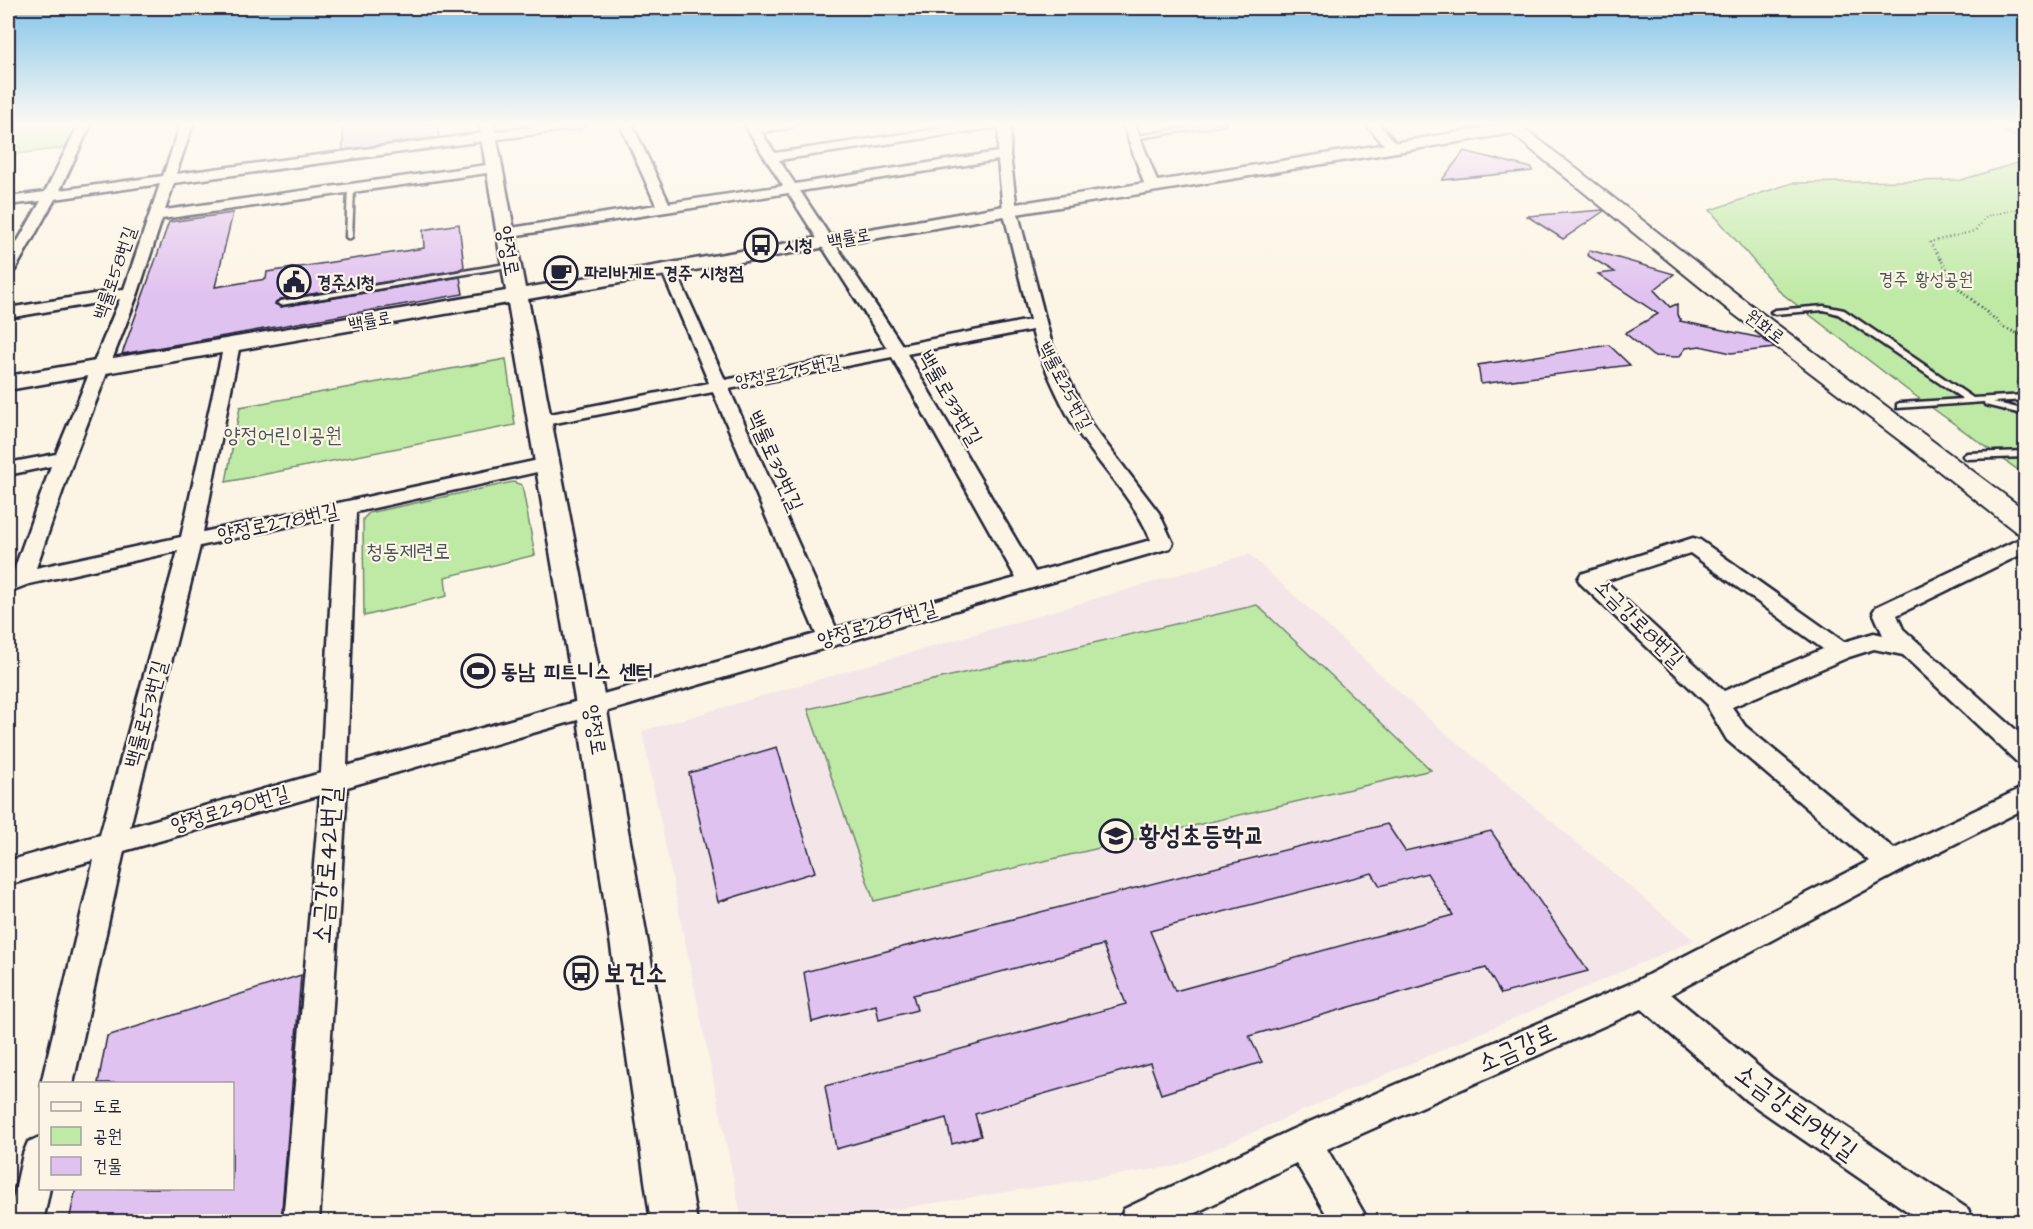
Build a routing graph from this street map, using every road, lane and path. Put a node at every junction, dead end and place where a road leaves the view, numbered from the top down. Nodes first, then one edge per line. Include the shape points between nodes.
1 (57, 181) edge
2 (158, 181) edge
3 (168, 181) edge
4 (399, 181) edge
5 (496, 181) edge
6 (652, 181) edge
7 (787, 181) edge
8 (834, 181) edge
9 (1007, 181) edge
10 (1150, 181) edge
11 (1180, 181) edge
12 (1588, 181) edge
13 (1597, 181) edge
14 (1152, 186) junction
15 (351, 188) junction
16 (791, 188) junction
17 (50, 196) junction
18 (8, 201) edge
19 (2025, 207) edge
20 (664, 208) junction
21 (1010, 210) junction
22 (155, 216) junction
23 (505, 233) junction
24 (349, 237) dead end
25 (825, 242) junction
26 (512, 265) junction
27 (668, 269) junction
28 (8, 270) edge
29 (130, 293) junction
30 (516, 296) junction
31 (281, 303) dead end
32 (1775, 312) junction
33 (8, 313) edge
34 (1036, 324) junction
35 (2025, 337) edge
36 (231, 345) junction
37 (897, 351) junction
38 (2025, 354) edge
39 (101, 366) junction
40 (8, 383) edge
41 (717, 386) junction
42 (2025, 396) edge
43 (2014, 398) junction
44 (1975, 401) junction
45 (1900, 406) junction
46 (2025, 413) edge
47 (540, 421) junction
48 (2025, 454) edge
49 (1966, 456) junction
50 (64, 458) junction
51 (548, 464) junction
52 (8, 469) edge
53 (2025, 502) edge
54 (346, 508) junction
55 (2025, 526) edge
56 (191, 542) junction
57 (1163, 543) joint
58 (2025, 543) edge
59 (1029, 580) junction
60 (12, 582) edge
61 (829, 638) junction
62 (1912, 650) junction
63 (1841, 651) junction
64 (1721, 702) junction
65 (591, 705) junction
66 (2025, 755) edge
67 (334, 779) junction
68 (2025, 796) edge
69 (112, 843) junction
70 (1891, 863) junction
71 (8, 873) edge
72 (1645, 992) junction
73 (57, 1082) edge
74 (1304, 1142) junction
75 (39, 1158) edge
76 (25, 1221) edge
77 (301, 1221) edge
78 (674, 1221) edge
79 (1137, 1221) edge
80 (1351, 1221) edge
81 (1955, 1221) edge

1 - 17 street
2 - 17 street
3 - 22 street, 백률로58번길
4 - 15 street
5 - 23 street, 양정로
6 - 20 street
7 - 16 street, 백률로33번길
8 - 16 street
9 - 21 street, 백률로25번길
10 - 14 street
11 - 14 street, 백률로
12 - 55 main road, 원화로 via 1739,307
13 - 32 main road, 원화로
14 - 21 street, 백률로
15 - 22 street
15 - 24 lane
16 - 20 street
16 - 25 street, 백률로33번길
17 - 18 street
17 - 28 street
19 - 35 path via 1988,216 1975,231 1930,242 1957,287 2005,328
20 - 23 street
21 - 25 street, 백률로
21 - 34 street, 백률로25번길
22 - 29 street, 백률로58번길
23 - 26 street, 양정로
25 - 27 street, 백률로
25 - 37 street, 백률로33번길
26 - 30 street, 양정로
26 - 31 lane
27 - 30 street, 백률로
27 - 41 street, 백률로39번길
29 - 33 street
29 - 39 street, 백률로58번길
30 - 36 street, 백률로
30 - 47 street, 양정로
32 - 44 lane via 1824,308 1841,312
32 - 45 main road, 원화로
34 - 37 street, 양정로275번길
34 - 57 street, 백률로25번길 via 1082,425 1152,517
36 - 39 street, 백률로
36 - 56 street, 백률로53번길
37 - 41 street, 양정로275번길
37 - 59 street, 백률로33번길
38 - 43 path
39 - 40 street, 백률로
39 - 50 street, 백률로58번길
41 - 47 street, 양정로275번길
41 - 61 street, 백률로39번길
42 - 43 lane
43 - 44 lane
44 - 45 lane
44 - 46 lane
45 - 49 main road, 원화로
47 - 51 street, 양정로
48 - 49 lane
49 - 53 main road, 원화로
50 - 52 street
50 - 60 street, 백률로58번길
51 - 54 street, 양정로278번길
51 - 65 street, 양정로
54 - 56 street, 양정로278번길
54 - 67 street, 소금강로42번길
56 - 60 street, 양정로278번길
56 - 69 street, 백률로53번길
57 - 59 street, 양정로287번길
58 - 62 street via 1884,612 1893,633
59 - 61 street, 양정로287번길
61 - 65 street, 양정로287번길
62 - 63 street via 1874,641
62 - 66 street
63 - 64 street
63 - 64 street, 소금강로8번길 via 1693,545 1589,579
64 - 70 street via 1720,708 1736,733
65 - 67 street, 양정로290번길
65 - 78 street, 양정로
67 - 69 street, 양정로290번길
67 - 77 street, 소금강로42번길
68 - 70 street, 소금강로
69 - 71 street, 양정로290번길
69 - 73 street, 백률로53번길
70 - 72 street, 소금강로
72 - 74 street, 소금강로
72 - 81 street, 소금강로19번길 via 1759,1089
74 - 79 street, 소금강로
74 - 80 street
75 - 76 street

